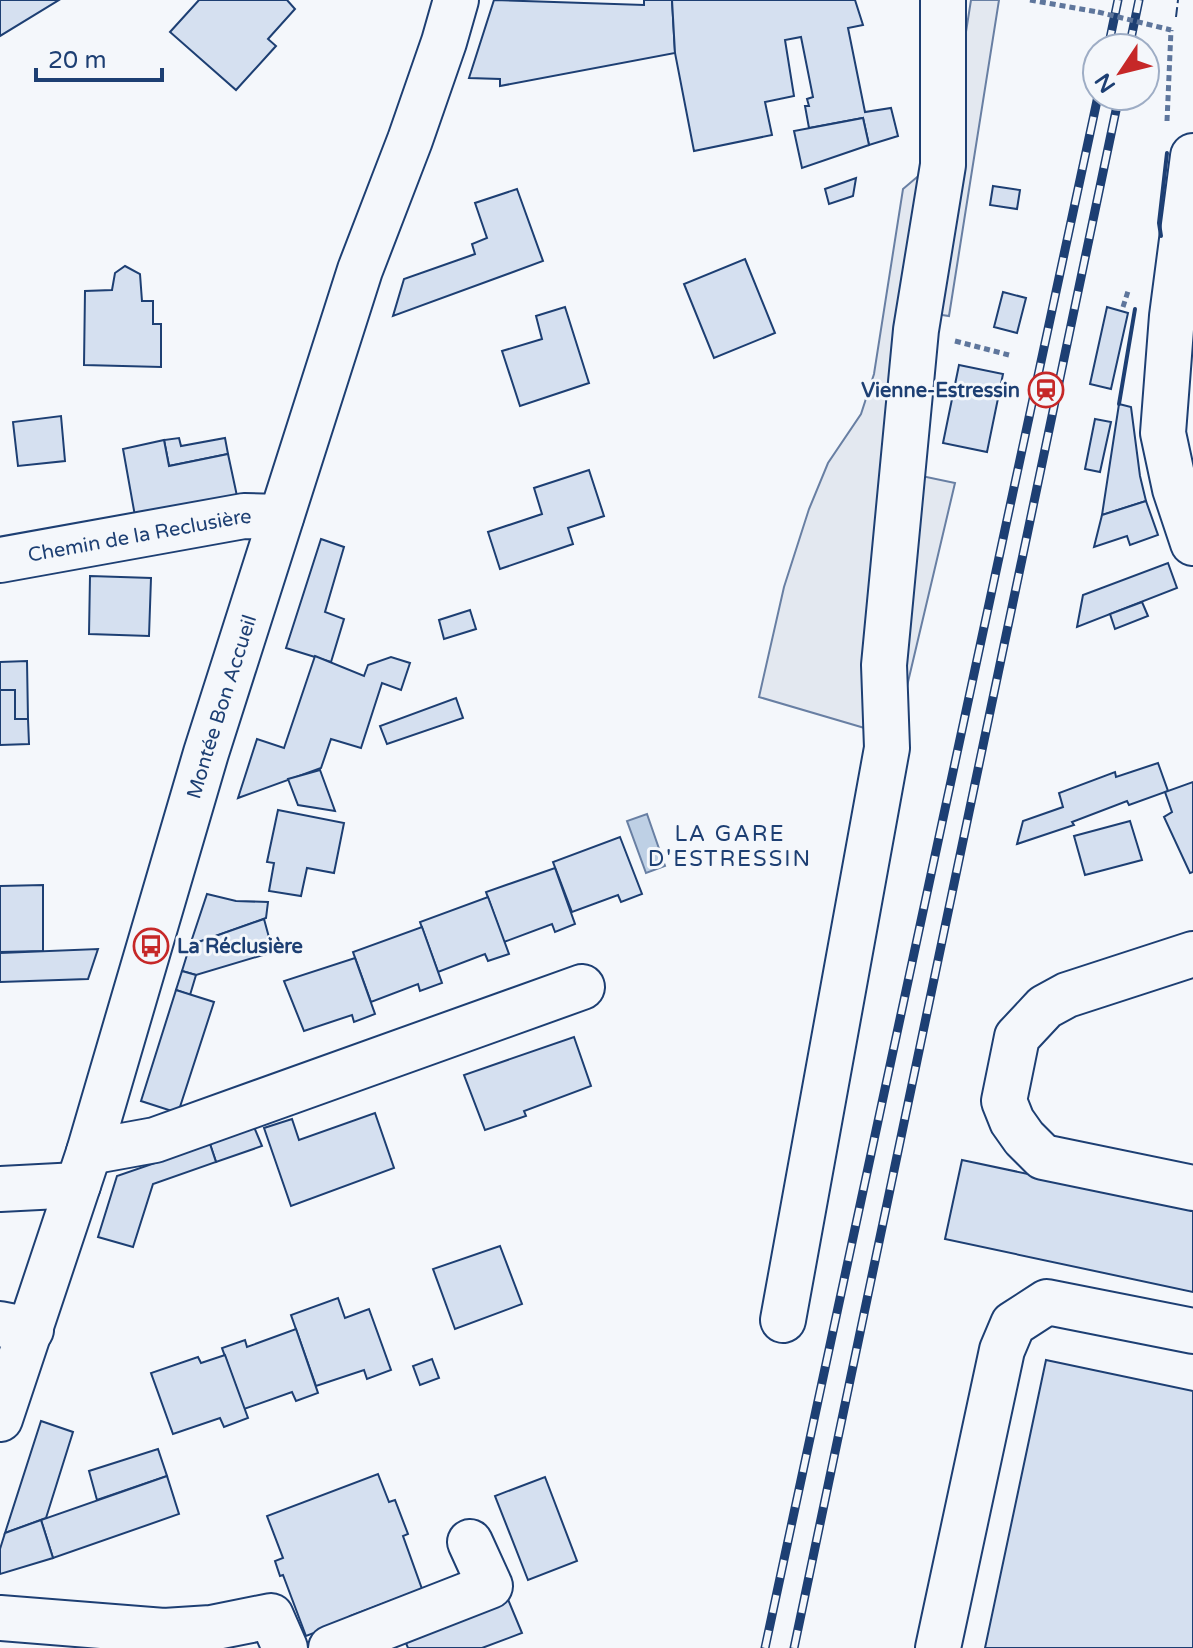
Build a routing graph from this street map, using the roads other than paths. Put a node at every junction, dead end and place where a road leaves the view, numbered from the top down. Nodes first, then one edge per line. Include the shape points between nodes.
1 (456, 0) edge
2 (943, 0) edge
3 (1193, 156) edge
4 (281, 517) junction
5 (1193, 543) edge
6 (0, 560) edge
7 (1193, 954) edge
8 (582, 987) dead end
9 (84, 1168) junction
10 (1193, 1188) edge
11 (0, 1189) edge
12 (783, 1320) dead end
13 (15, 1327) edge
14 (1193, 1331) edge
15 (0, 1419) edge
16 (470, 1542) dead end
17 (0, 1618) edge
18 (285, 1648) edge
19 (331, 1648) edge
20 (938, 1648) edge

1 - 4 main road, Montée Bon Accueil via 360,270
2 - 12 main road via 943,165 916,330 884,665 887,748
3 - 5 main road via 1163,433
4 - 6 main road, Chemin de la Reclusière via 244,516
4 - 9 main road, Montée Bon Accueil
7 - 10 main road via 1045,1007 1017,1037 1004,1101 1018,1130 1043,1157
8 - 9 main road
9 - 11 main road
9 - 13 main road, Montée Bon Accueil
13 - 15 main road, Montée Bon Accueil
14 - 20 main road via 1047,1302 1013,1324 1002,1350
16 - 19 main road via 490,1586
17 - 18 main road via 164,1631 271,1616

